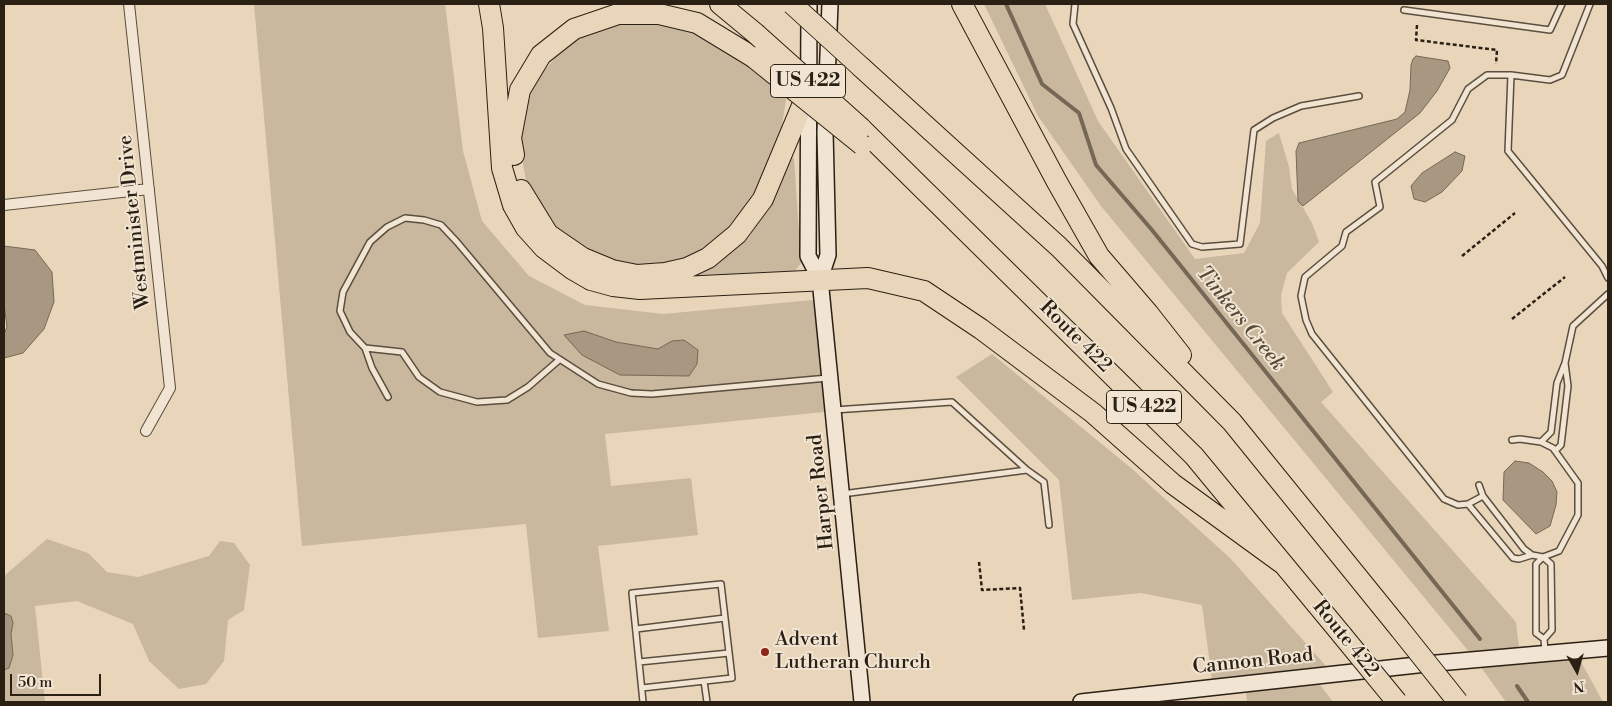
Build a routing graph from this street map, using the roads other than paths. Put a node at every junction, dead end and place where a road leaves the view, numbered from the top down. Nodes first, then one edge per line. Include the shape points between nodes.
1 (129, 4) edge
2 (489, 4) edge
3 (720, 4) edge
4 (792, 4) edge
5 (809, 4) edge
6 (830, 4) edge
7 (962, 4) edge
8 (1075, 4) edge
9 (1562, 4) edge
10 (1590, 4) edge
11 (1404, 10) dead end
12 (1511, 75) junction
13 (809, 88) junction
14 (1359, 96) dead end
15 (861, 137) junction
16 (149, 189) junction
17 (4, 205) edge
18 (1608, 278) edge
19 (820, 279) junction
20 (1608, 294) edge
21 (366, 348) junction
22 (559, 360) junction
23 (1565, 363) junction
24 (830, 377) junction
25 (388, 397) dead end
26 (834, 410) junction
27 (1232, 422) junction
28 (146, 431) dead end
29 (1512, 440) dead end
30 (1541, 442) junction
31 (1556, 451) junction
32 (1027, 470) junction
33 (1479, 485) dead end
34 (842, 494) junction
35 (1483, 496) junction
36 (1468, 504) junction
37 (1049, 525) dead end
38 (1532, 556) junction
39 (1542, 558) junction
40 (1283, 564) junction
41 (725, 618) junction
42 (636, 629) junction
43 (1545, 646) junction
44 (1608, 648) edge
45 (729, 653) junction
46 (639, 662) junction
47 (704, 681) junction
48 (642, 688) junction
49 (643, 702) edge
50 (707, 702) edge
51 (862, 702) edge
52 (1081, 702) edge
53 (1397, 702) edge
54 (1458, 702) edge

1 - 16 street, Westminister Drive
2 - 19 highway via 502,168 513,205 526,228 544,248 591,280 613,286 640,289
3 - 15 highway, US 422, bridge via 755,33
4 - 27 highway, US 422, bridge via 1059,247
5 - 13 street, Harper Road
6 - 19 street, Harper Road via 825,132 828,255
7 - 27 highway via 1099,256 1148,313
8 - 14 lane via 1073,24 1126,149 1192,244 1202,247 1240,244 1254,130 1301,106
9 - 11 lane via 1550,30
10 - 12 lane via 1562,75 1550,80
12 - 18 lane via 1508,151 1602,266
12 - 36 lane via 1487,75 1468,89 1452,120 1375,182 1380,207 1346,232 1342,246 1305,277 1301,296 1312,334 1426,476 1451,504
13 - 15 highway, bridge via 763,199 737,234 708,258 687,268 637,275 612,270 583,258 548,234 518,185 511,138 520,90 541,56 574,29 618,14 659,14 697,23 752,57
13 - 19 street, Harper Road via 808,256
15 - 40 highway, Route 422 / US 422 via 930,194 1194,456
16 - 17 street
16 - 28 street, Westminister Drive via 170,388
19 - 24 street, Harper Road
19 - 40 highway via 868,278 924,291 1093,413 1173,484
20 - 23 lane via 1573,326
21 - 22 lane via 402,352 425,384 440,392 478,402 507,400
21 - 22 lane via 350,332 340,311 343,292 370,242 404,218 441,225
21 - 25 lane via 372,368
22 - 24 lane via 598,384 631,393 652,394
23 - 30 lane via 1557,383 1551,432
23 - 31 lane via 1568,386 1561,446
24 - 26 street, Harper Road
26 - 32 lane via 952,402
26 - 34 street, Harper Road
27 - 54 highway, US 422, bridge
29 - 30 lane
30 - 31 lane
31 - 39 lane via 1578,483 1578,515 1559,551
32 - 34 lane
32 - 37 lane via 1044,482
33 - 35 lane
34 - 51 street, Harper Road
35 - 36 lane
35 - 38 lane
36 - 38 lane via 1513,558
38 - 39 lane
39 - 43 lane via 1536,564 1536,633
39 - 43 lane via 1550,564 1551,574 1552,630
40 - 53 highway, Route 422 / US 422, bridge
41 - 42 lane
41 - 42 lane via 722,584 632,593
41 - 45 lane
42 - 46 lane
43 - 44 street, Cannon Road
43 - 52 street, Cannon Road via 1426,664
45 - 46 lane
45 - 47 lane via 732,678
46 - 48 lane
47 - 48 lane
47 - 50 lane
48 - 49 lane

